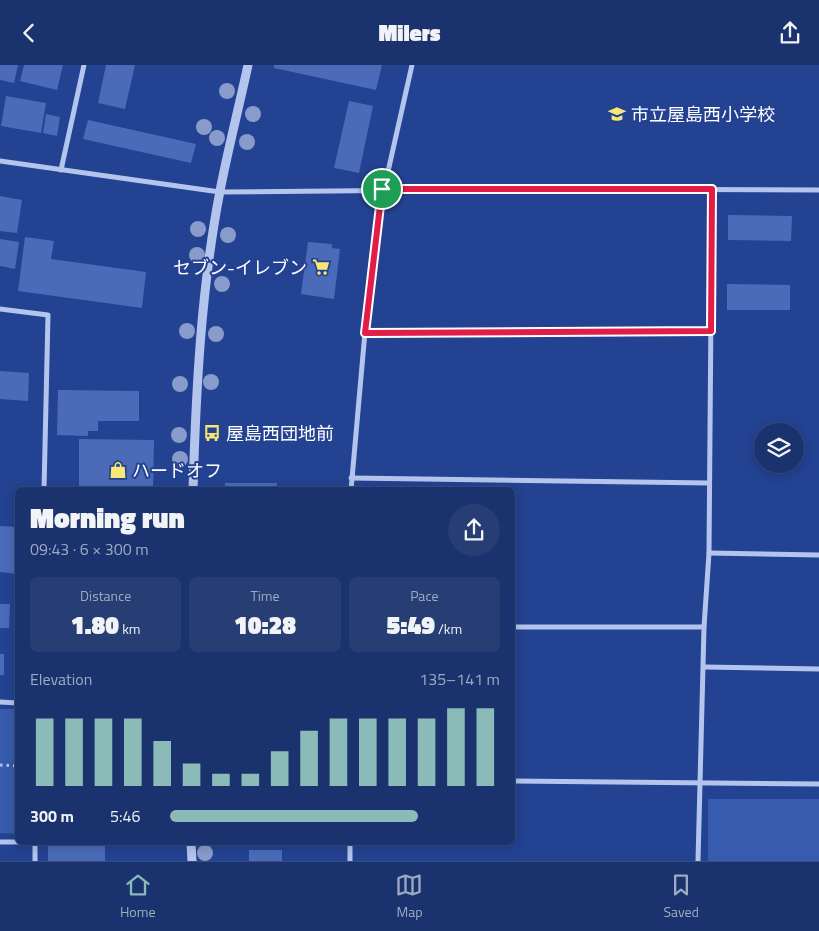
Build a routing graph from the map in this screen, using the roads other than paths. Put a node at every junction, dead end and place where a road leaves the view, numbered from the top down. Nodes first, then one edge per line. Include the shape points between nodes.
1 (84, 65) edge
2 (248, 65) edge
3 (412, 65) edge
4 (0, 161) edge
5 (61, 170) junction
6 (382, 189) junction
7 (712, 189) junction
8 (819, 190) edge
9 (220, 192) junction
10 (0, 309) edge
11 (711, 331) junction
12 (365, 333) junction
13 (351, 478) junction
14 (709, 483) junction
15 (44, 487) edge
16 (193, 487) edge
17 (351, 487) edge
18 (709, 553) junction
19 (819, 555) edge
20 (515, 627) edge
21 (704, 627) junction
22 (705, 667) junction
23 (819, 669) edge
24 (0, 702) edge
25 (15, 703) edge
26 (515, 781) edge
27 (700, 783) junction
28 (819, 784) edge
29 (0, 841) edge
30 (15, 842) edge
31 (35, 845) edge
32 (192, 845) edge
33 (350, 845) edge
34 (35, 861) edge
35 (192, 861) edge
36 (350, 861) edge
37 (698, 861) edge

1 - 5 street
2 - 9 street
3 - 6 street
4 - 5 street
5 - 9 street
6 - 7 street
6 - 9 street
6 - 12 street
7 - 8 street
7 - 11 street
9 - 16 street via 200,343
10 - 15 street via 48,315
11 - 12 street
11 - 14 street
12 - 13 street
13 - 14 street
13 - 17 street
14 - 18 street
18 - 19 street
18 - 21 street
20 - 21 street
21 - 22 street
22 - 23 street
22 - 27 street
24 - 25 street
26 - 27 street
27 - 28 street
27 - 37 street
29 - 30 street
31 - 34 street
32 - 35 street
33 - 36 street

